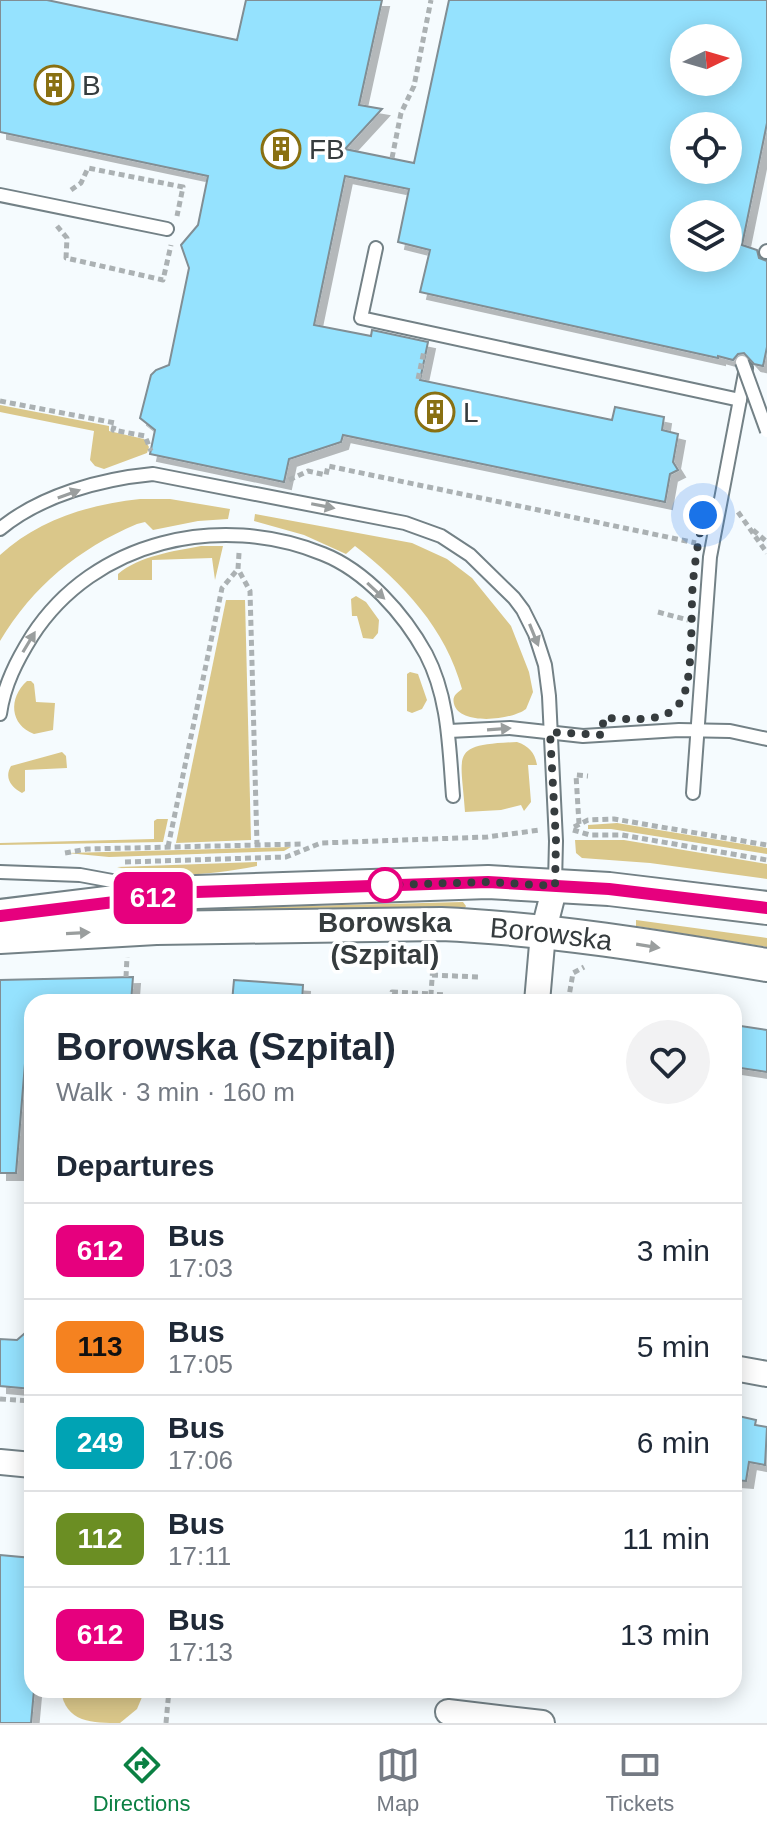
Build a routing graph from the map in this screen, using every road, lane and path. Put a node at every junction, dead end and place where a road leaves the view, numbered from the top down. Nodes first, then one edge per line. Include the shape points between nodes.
1 (431, 0) edge
2 (392, 158) dead end
3 (63, 193) dead end
4 (0, 195) edge
5 (49, 221) dead end
6 (171, 233) junction
7 (376, 248) dead end
8 (439, 351) dead end
9 (418, 379) dead end
10 (740, 400) junction
11 (0, 401) edge
12 (767, 431) edge
13 (151, 451) dead end
14 (284, 480) dead end
15 (721, 498) junction
16 (746, 525) junction
17 (0, 529) edge
18 (700, 529) dead end
19 (239, 535) junction
20 (767, 542) edge
21 (697, 543) junction
22 (767, 553) edge
23 (696, 557) dead end
24 (238, 569) junction
25 (691, 609) dead end
26 (658, 612) dead end
27 (0, 714) edge
28 (696, 730) junction
29 (449, 731) junction
30 (550, 732) junction
31 (767, 739) edge
32 (588, 776) dead end
33 (693, 793) dead end
34 (453, 796) dead end
35 (579, 824) junction
36 (539, 830) dead end
37 (487, 837) junction
38 (257, 844) junction
39 (301, 844) dead end
40 (767, 845) edge
41 (168, 847) junction
42 (488, 852) dead end
43 (76, 857) dead end
44 (767, 860) edge
45 (117, 862) dead end
46 (0, 872) edge
47 (555, 886) junction
48 (184, 894) junction
49 (767, 908) edge
50 (0, 916) edge
51 (543, 933) junction
52 (0, 937) edge
53 (434, 949) dead end
54 (127, 952) dead end
55 (767, 965) edge
56 (432, 975) junction
57 (126, 977) dead end
58 (478, 977) dead end
59 (392, 994) edge
60 (431, 994) joint
61 (538, 994) edge
62 (742, 1369) edge
63 (767, 1374) edge
64 (0, 1399) edge
65 (24, 1400) edge
66 (0, 1462) edge
67 (24, 1464) edge
68 (168, 1698) edge
69 (448, 1708) edge
70 (166, 1723) edge
71 (542, 1723) edge

1 - 2 path via 414,86 401,113
3 - 6 path via 81,183 88,168 183,187
4 - 6 lane
5 - 6 path via 67,238 66,258 163,280
7 - 10 lane via 361,318
8 - 9 path via 424,348
10 - 12 lane, bridge via 744,362
10 - 15 lane
11 - 13 path via 115,423 113,430 145,436
14 - 21 path via 308,471 326,475 328,466
15 - 16 path via 732,501
15 - 28 lane via 710,557
16 - 20 path
16 - 22 path
17 -> 30 lane via 44,503 96,484 153,474 429,531 470,555 523,610 545,665
18 - 21 path
19 - 24 path
27 -> 19 lane via 7,683 40,624 91,574 157,544
19 -> 29 lane via 324,554 354,571 387,601 425,653
21 - 23 path
24 - 38 path via 254,590
24 - 41 path via 222,588
25 - 26 path via 691,621
28 - 30 lane via 583,736
28 - 31 lane
28 - 33 lane
29 -> 30 lane
29 - 34 lane
30 - 47 lane
32 - 35 path via 576,775
35 - 40 path via 614,819
35 - 44 path via 569,829
36 - 37 path
37 - 42 path
37 - 45 path via 321,843 286,857
38 - 39 path
38 - 41 path
41 - 43 path via 65,853
46 - 48 lane via 77,875
47 - 48 street, Borowska via 476,882
47 - 49 street, Borowska
47 - 51 street
48 - 50 street, Borowska
52 -> 51 street, Borowska via 161,928 441,924
51 -> 55 street, Borowska
51 - 61 street
53 - 56 path
54 - 57 path
56 - 58 path
56 - 60 path
59 - 60 path
62 - 63 street
64 - 65 path
66 - 67 street
68 - 70 path
69 - 71 street

